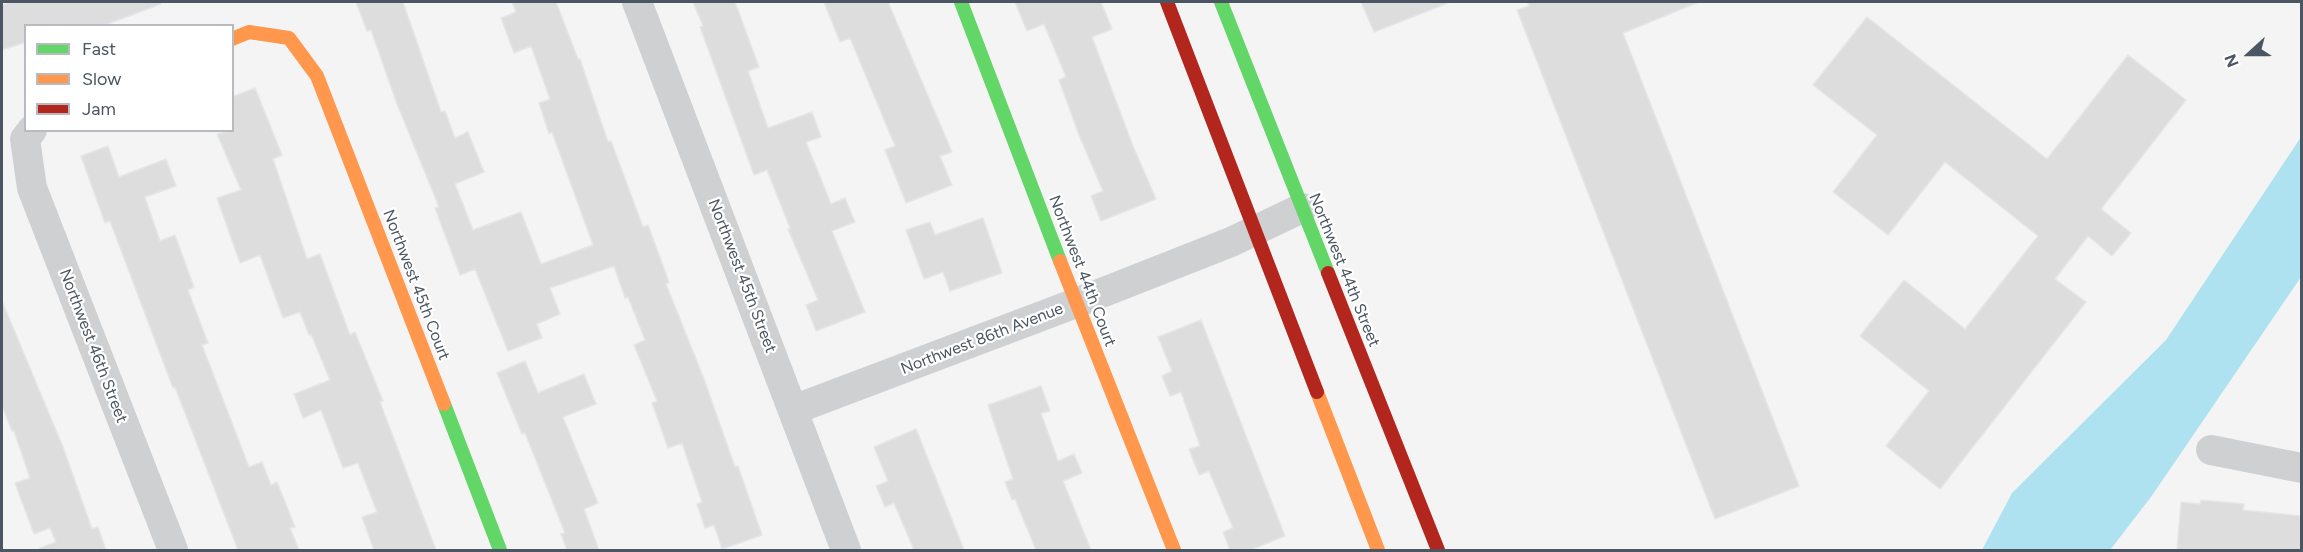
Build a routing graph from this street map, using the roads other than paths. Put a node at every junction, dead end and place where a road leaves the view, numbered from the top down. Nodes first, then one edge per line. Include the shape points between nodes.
1 (637, 2) edge
2 (961, 2) edge
3 (1167, 2) edge
4 (1221, 2) edge
5 (234, 38) edge
6 (28, 135) edge
7 (1302, 208) junction
8 (1256, 230) junction
9 (1076, 303) junction
10 (793, 410) junction
11 (2211, 450) dead end
12 (2301, 468) edge
13 (173, 550) edge
14 (500, 550) edge
15 (846, 550) edge
16 (1174, 550) edge
17 (1378, 550) edge
18 (1438, 550) edge

1 - 10 street, Northwest 45th Street
2 - 9 street, Northwest 44th Court
3 - 8 street
4 - 7 street, Northwest 44th Street
5 - 14 street, Northwest 45th Court via 249,32 289,38 317,76
6 - 13 street, Northwest 46th Street via 32,188
7 - 8 street, Northwest 86th Avenue
7 - 18 street, Northwest 44th Street
8 - 9 street, Northwest 86th Avenue
8 - 17 street
9 - 10 street, Northwest 86th Avenue
9 - 16 street, Northwest 44th Court
10 - 15 street, Northwest 45th Street
11 - 12 street

